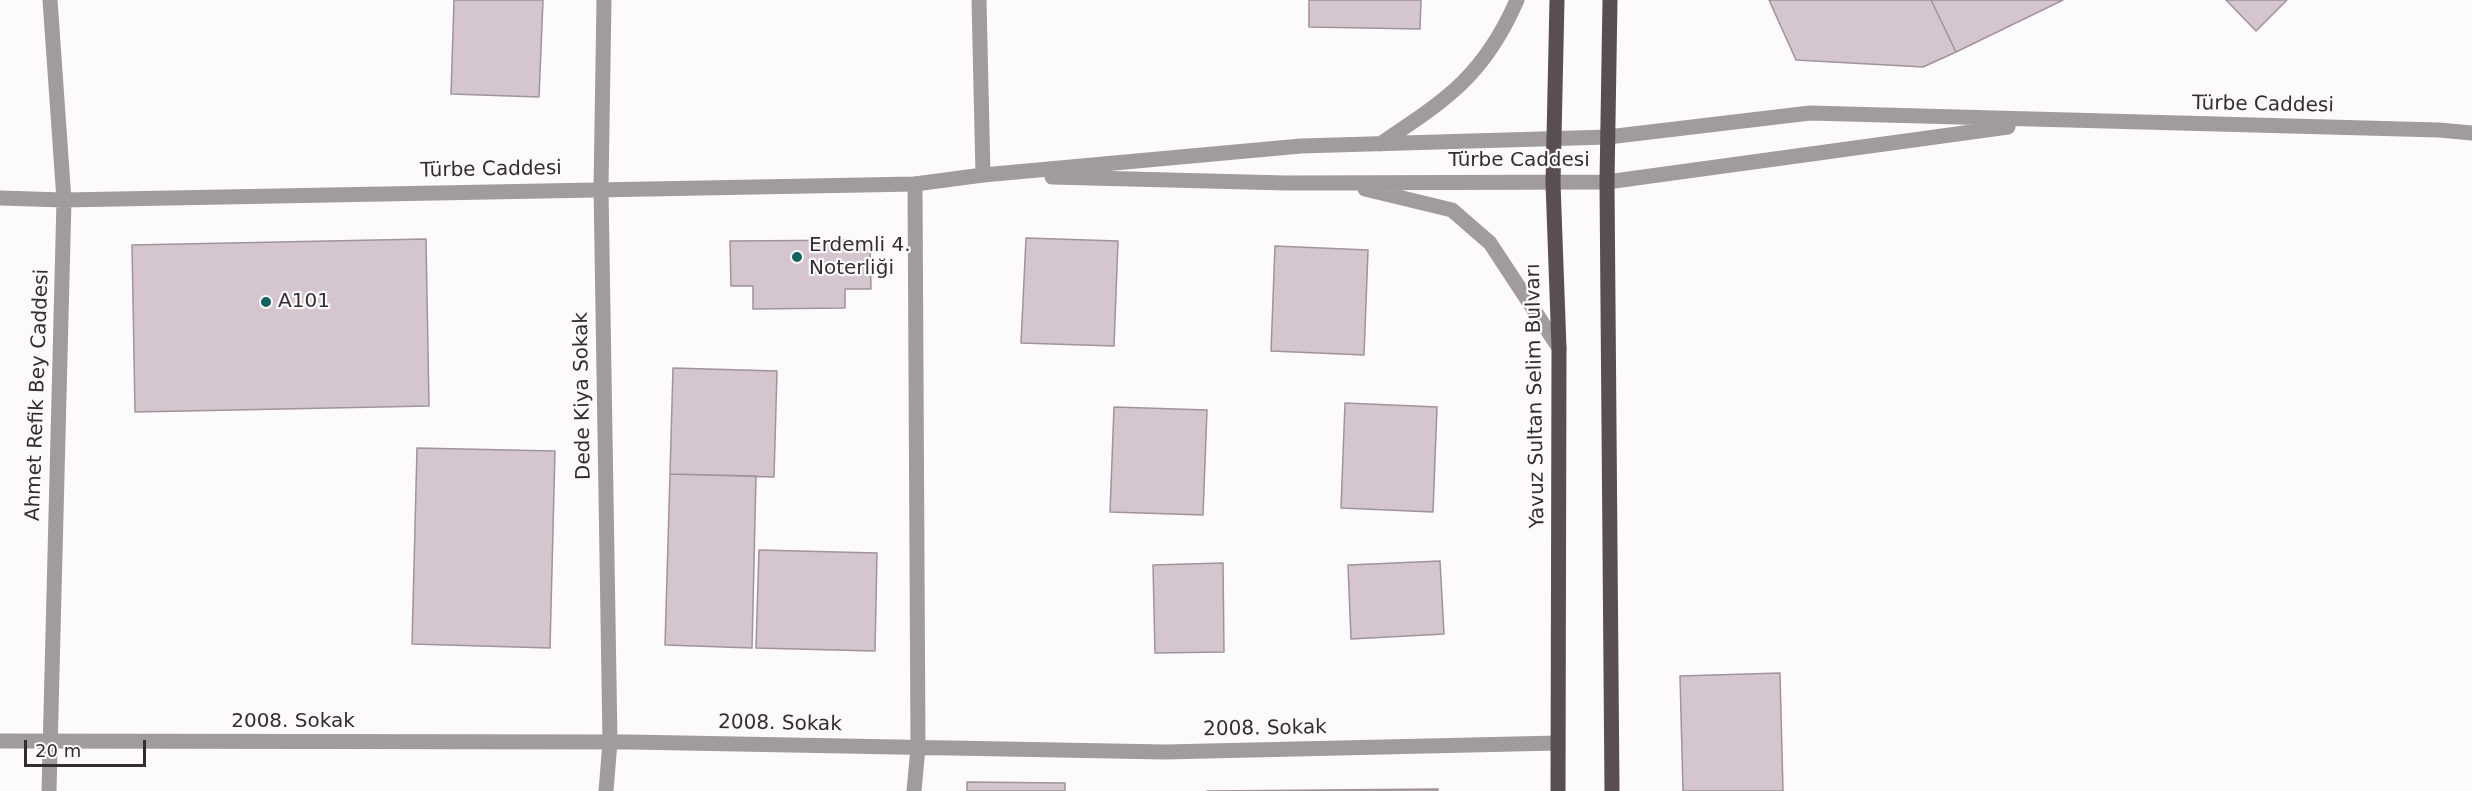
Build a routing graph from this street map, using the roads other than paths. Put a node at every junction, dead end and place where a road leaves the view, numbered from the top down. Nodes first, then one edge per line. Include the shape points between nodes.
1 (50, 0) edge
2 (604, 0) edge
3 (979, 0) edge
4 (1517, 0) edge
5 (1557, 0) edge
6 (1610, 0) edge
7 (2052, 122) junction
8 (2472, 133) edge
9 (1608, 137) junction
10 (1556, 138) junction
11 (1380, 144) junction
12 (983, 175) junction
13 (1607, 182) junction
14 (1342, 183) junction
15 (1552, 183) junction
16 (915, 184) junction
17 (601, 188) junction
18 (0, 198) edge
19 (64, 201) junction
20 (1558, 348) junction
21 (0, 741) edge
22 (610, 742) junction
23 (50, 743) junction
24 (1558, 743) junction
25 (918, 748) junction
26 (49, 791) edge
27 (606, 791) edge
28 (914, 791) edge
29 (1558, 791) edge
30 (1612, 791) edge

1 - 19 street, Ahmet Refik Bey Caddesi
2 - 17 street, Dede Kiya Sokak
3 - 12 street
4 - 11 street via 1478,69 1443,102
5 - 10 main road, Yavuz Sultan Selim Bulvarı
6 - 9 main road
7 - 8 street, Türbe Caddesi
7 - 9 street, Türbe Caddesi via 1810,113
7 - 13 street, Türbe Caddesi
9 - 10 street, Türbe Caddesi
9 - 13 main road
10 - 11 street, Türbe Caddesi
10 - 15 main road, Yavuz Sultan Selim Bulvarı
11 - 12 street, Türbe Caddesi via 1301,146
12 - 14 street, Türbe Caddesi
12 - 16 street, Türbe Caddesi
13 - 15 street, Türbe Caddesi
13 - 30 main road
14 - 15 street, Türbe Caddesi
14 - 20 street via 1452,210 1490,243
15 - 20 main road, Yavuz Sultan Selim Bulvarı
16 - 17 street, Türbe Caddesi
16 - 25 street
17 - 19 street, Türbe Caddesi
17 - 22 street, Dede Kiya Sokak
18 - 19 street, Türbe Caddesi
19 - 23 street, Ahmet Refik Bey Caddesi
20 - 24 main road, Yavuz Sultan Selim Bulvarı
21 - 23 street, 2008. Sokak
22 - 23 street, 2008. Sokak
22 - 25 street, 2008. Sokak
22 - 27 street, Dede Kiya Sokak
23 - 26 street, Ahmet Refik Bey Caddesi
24 - 25 street, 2008. Sokak via 1164,752
24 - 29 main road, Yavuz Sultan Selim Bulvarı
25 - 28 street

